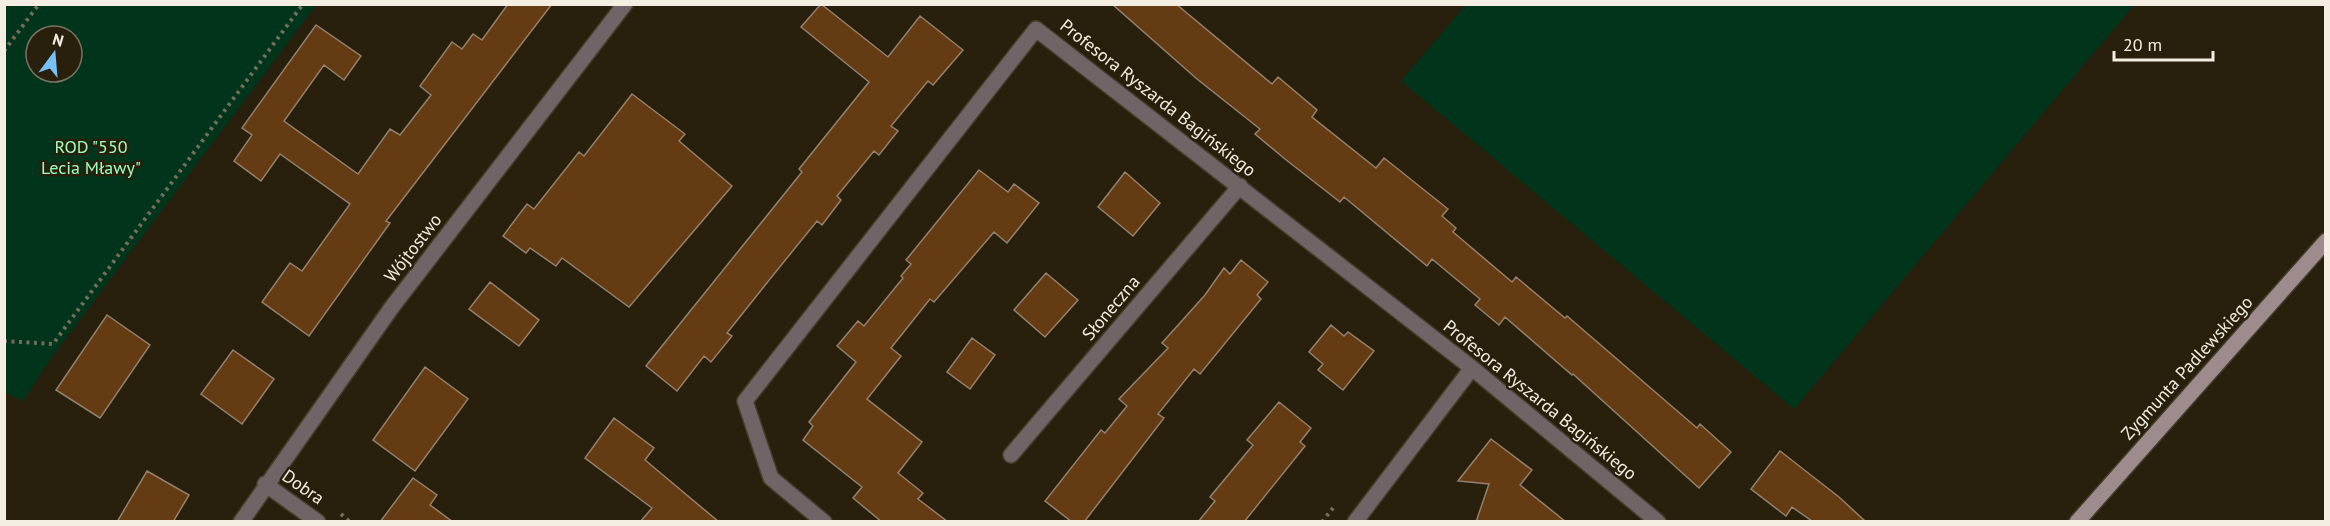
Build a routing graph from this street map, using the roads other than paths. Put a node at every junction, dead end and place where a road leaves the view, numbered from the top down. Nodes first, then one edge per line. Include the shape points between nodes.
1 (625, 4) edge
2 (1240, 186) junction
3 (2325, 241) edge
4 (1472, 368) junction
5 (1011, 455) dead end
6 (265, 484) junction
7 (240, 522) edge
8 (318, 522) edge
9 (824, 522) edge
10 (1355, 522) edge
11 (1658, 522) edge
12 (2077, 522) edge

1 - 6 street, Wójtostwo via 392,307
2 - 4 street, Profesora Ryszarda Bagińskiego
2 - 5 street, Słoneczna
2 - 9 street, Profesora Ryszarda Bagińskiego via 1036,29 745,401 771,478
3 - 12 street, Zygmunta Padlewskiego
4 - 10 street
4 - 11 street, Profesora Ryszarda Bagińskiego
6 - 7 street, Wójtostwo
6 - 8 street, Dobra

